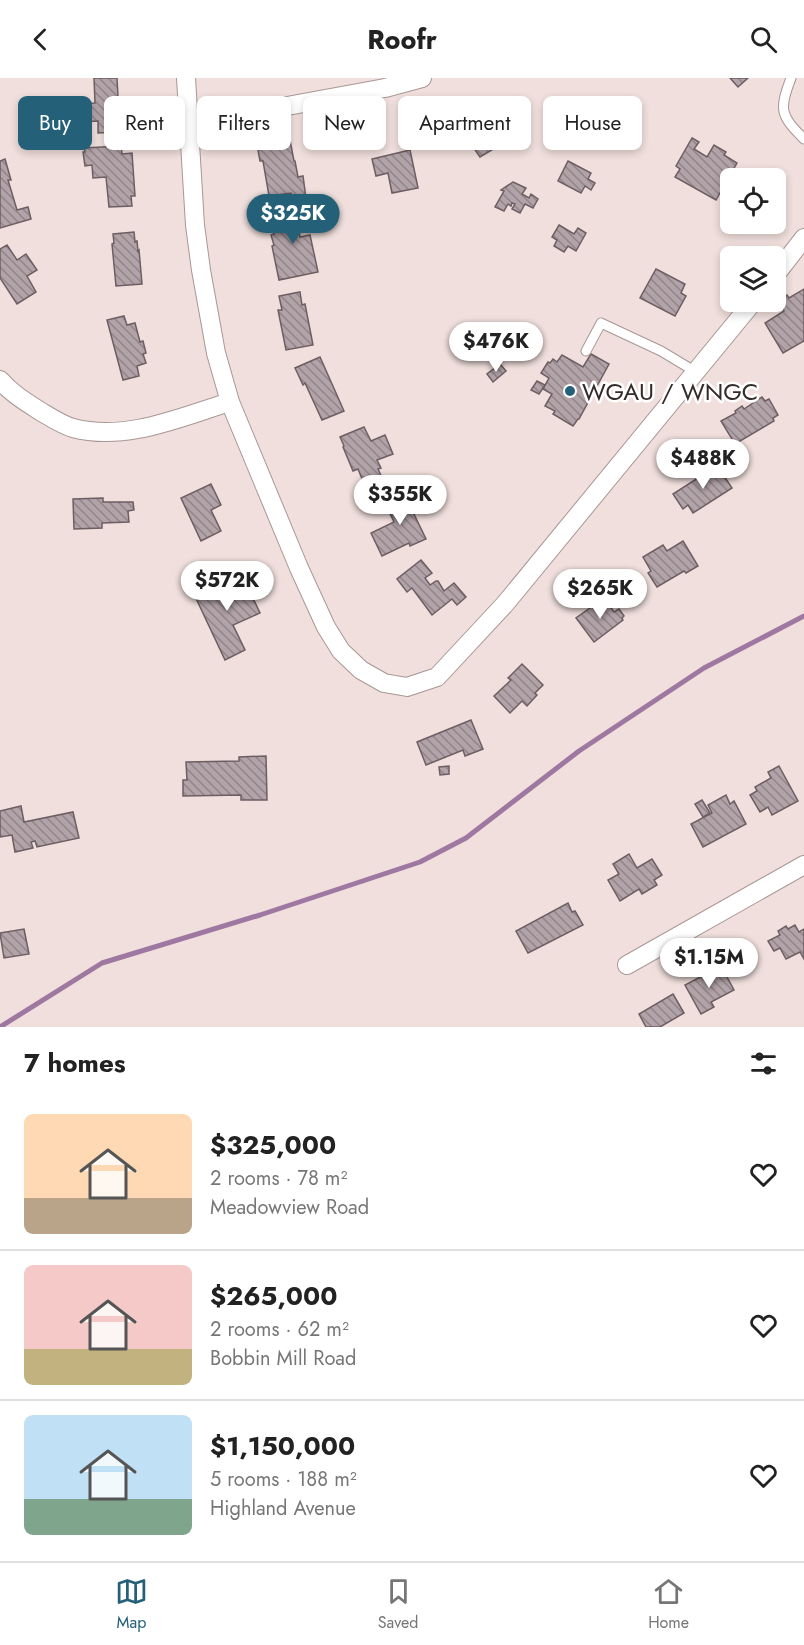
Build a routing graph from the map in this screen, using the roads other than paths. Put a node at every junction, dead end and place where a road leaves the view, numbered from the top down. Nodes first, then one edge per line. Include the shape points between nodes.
1 (186, 78) edge
2 (422, 78) edge
3 (791, 78) edge
4 (189, 124) junction
5 (804, 139) edge
6 (804, 238) edge
7 (786, 261) edge
8 (745, 312) edge
9 (586, 351) dead end
10 (696, 372) junction
11 (0, 380) edge
12 (230, 402) junction
13 (804, 865) edge
14 (627, 965) dead end

1 - 4 street
2 - 4 street
3 - 5 lane via 783,111 788,123
4 - 12 street via 201,270
6 - 7 street
8 - 10 street
9 - 10 lane via 601,323
10 - 12 street via 505,604 437,677 407,687 384,683 361,670 341,651 326,627
11 - 12 street via 48,416 71,427 97,432 152,426
13 - 14 street

